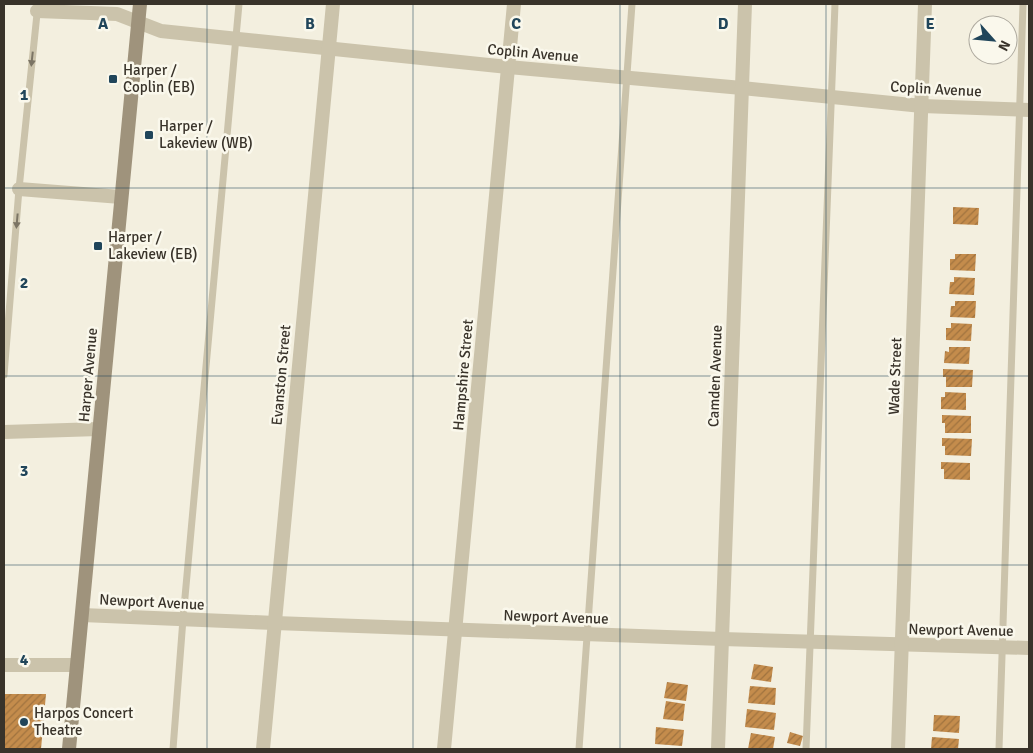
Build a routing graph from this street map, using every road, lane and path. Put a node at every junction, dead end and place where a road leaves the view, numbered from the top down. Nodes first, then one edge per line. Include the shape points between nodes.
1 (140, 4) edge
2 (240, 4) edge
3 (332, 4) edge
4 (514, 4) edge
5 (632, 4) edge
6 (745, 4) edge
7 (834, 4) edge
8 (926, 4) edge
9 (1023, 4) edge
10 (37, 7) edge
11 (138, 22) junction
12 (236, 37) junction
13 (328, 48) junction
14 (508, 68) junction
15 (627, 78) junction
16 (742, 88) junction
17 (831, 98) junction
18 (922, 106) junction
19 (1024, 110) edge
20 (19, 190) junction
21 (121, 197) junction
22 (4, 376) edge
23 (100, 429) junction
24 (4, 432) edge
25 (82, 614) junction
26 (183, 619) junction
27 (274, 624) junction
28 (455, 630) junction
29 (588, 634) junction
30 (722, 639) junction
31 (809, 642) junction
32 (902, 644) junction
33 (1004, 647) junction
34 (1029, 648) edge
35 (4, 665) edge
36 (77, 665) junction
37 (69, 749) edge
38 (173, 749) edge
39 (263, 749) edge
40 (444, 749) edge
41 (580, 749) edge
42 (718, 749) edge
43 (806, 749) edge
44 (898, 749) edge
45 (999, 749) edge

1 - 11 main road, Harper Avenue
2 - 12 lane
3 - 13 street, Evanston Street
4 - 14 street, Hampshire Street
5 - 15 lane
6 - 16 street, Camden Avenue
7 - 17 lane
8 - 18 street, Wade Street
9 - 19 lane
10 - 11 street, Coplin Avenue via 117,14
10 -> 20 lane
11 - 12 street, Coplin Avenue via 161,31
11 - 21 main road, Harper Avenue
12 - 13 street, Coplin Avenue
12 - 26 lane
13 - 14 street, Coplin Avenue
13 - 27 street, Evanston Street
14 - 15 street, Coplin Avenue
14 - 28 street, Hampshire Street
15 - 16 street, Coplin Avenue
15 - 29 lane
16 - 17 street, Coplin Avenue
16 - 30 street, Camden Avenue
17 - 18 street, Coplin Avenue
17 - 31 lane
18 - 19 street, Coplin Avenue
18 - 32 street, Wade Street
19 - 33 lane
20 - 21 street
20 -> 22 lane
21 - 23 main road, Harper Avenue
23 - 24 street
23 - 25 main road, Harper Avenue
25 - 26 street, Newport Avenue
25 - 36 main road, Harper Avenue
26 - 27 street, Newport Avenue
26 - 38 lane
27 - 28 street, Newport Avenue
27 - 39 street, Evanston Street
28 - 29 street, Newport Avenue
28 - 40 street, Hampshire Street
29 - 30 street, Newport Avenue
29 - 41 lane
30 - 31 street, Newport Avenue
30 - 42 street, Camden Avenue
31 - 32 street, Newport Avenue
31 - 43 lane
32 - 33 street, Newport Avenue
32 - 44 street, Wade Street
33 - 34 street, Newport Avenue
33 - 45 lane
35 - 36 street
36 - 37 main road, Harper Avenue

